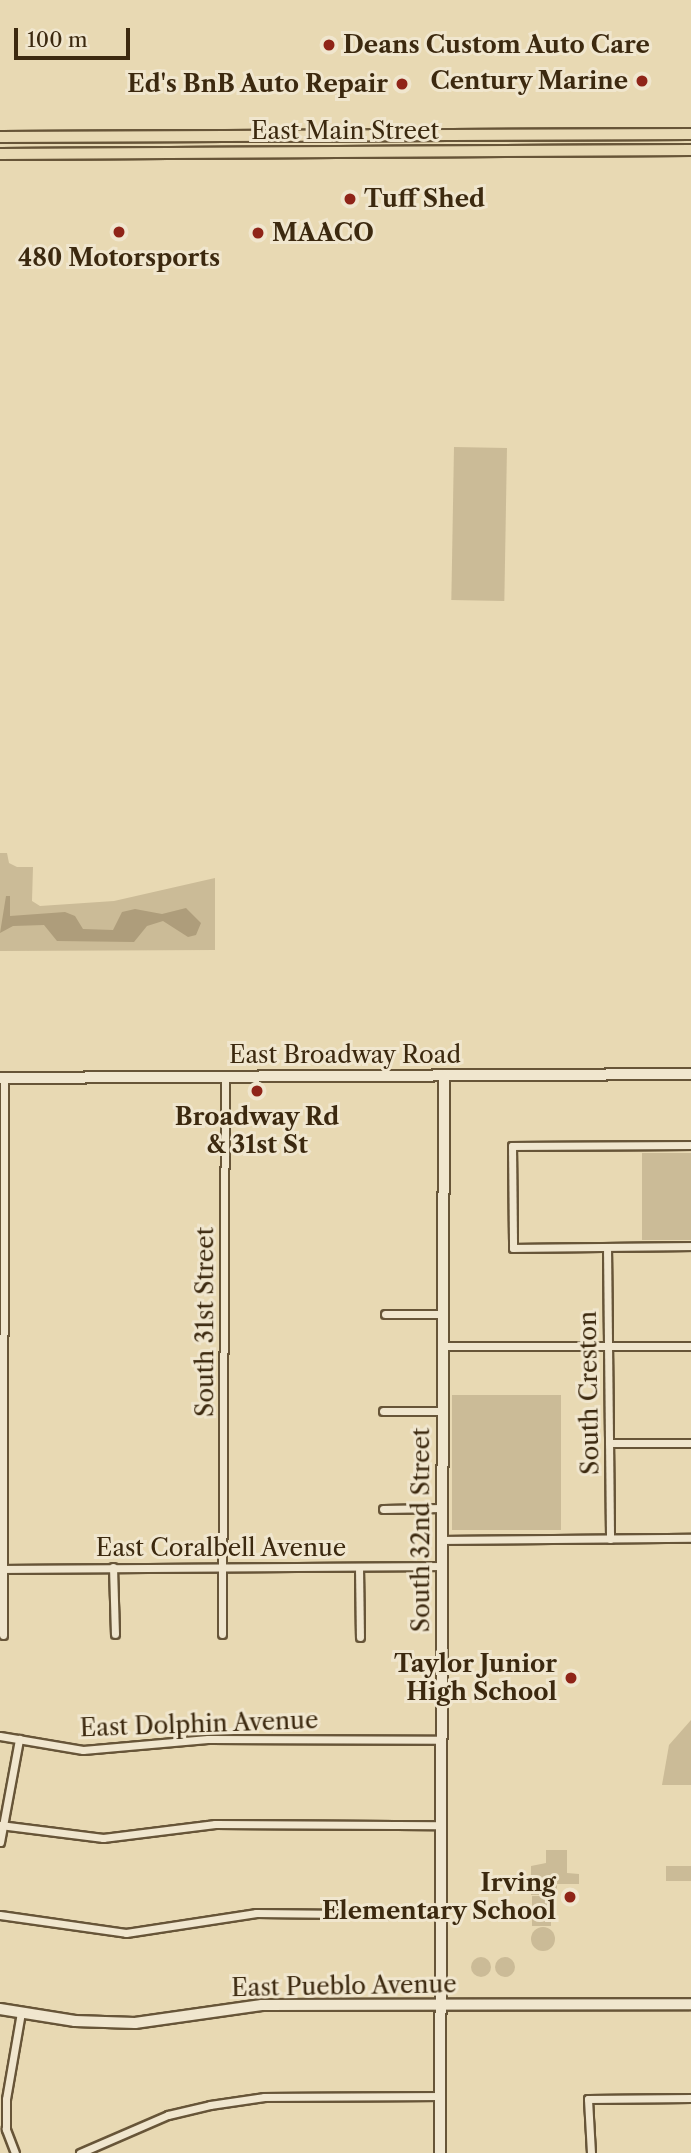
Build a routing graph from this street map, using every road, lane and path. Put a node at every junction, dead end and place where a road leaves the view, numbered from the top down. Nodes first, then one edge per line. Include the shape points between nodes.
1 (685, 134) edge
2 (218, 136) junction
3 (0, 137) edge
4 (685, 150) edge
5 (218, 153) junction
6 (0, 154) edge
7 (691, 1074) edge
8 (444, 1075) junction
9 (225, 1077) junction
10 (2, 1078) edge
11 (691, 1145) edge
12 (691, 1246) edge
13 (607, 1247) junction
14 (385, 1314) dead end
15 (443, 1314) junction
16 (443, 1346) junction
17 (608, 1346) junction
18 (691, 1346) edge
19 (383, 1411) dead end
20 (442, 1411) junction
21 (609, 1443) junction
22 (691, 1443) edge
23 (442, 1508) junction
24 (383, 1509) dead end
25 (691, 1538) edge
26 (610, 1539) junction
27 (442, 1540) junction
28 (442, 1566) junction
29 (113, 1567) junction
30 (222, 1567) junction
31 (359, 1567) junction
32 (2, 1569) edge
33 (115, 1634) dead end
34 (222, 1634) dead end
35 (3, 1635) dead end
36 (360, 1637) dead end
37 (0, 1736) edge
38 (19, 1739) junction
39 (442, 1740) junction
40 (1, 1825) edge
41 (441, 1825) junction
42 (0, 1842) edge
43 (0, 1915) edge
44 (441, 1915) junction
45 (441, 2004) junction
46 (691, 2004) edge
47 (0, 2009) edge
48 (21, 2012) junction
49 (440, 2096) junction
50 (691, 2098) edge
51 (3, 2099) edge
52 (15, 2153) edge
53 (80, 2153) edge
54 (440, 2153) edge
55 (591, 2153) edge

1 - 2 main road, East Main Street
1 - 4 main road
2 - 3 main road, East Main Street
2 - 5 main road
4 - 5 main road, East Main Street
5 - 6 main road, East Main Street
7 - 8 street, East Broadway Road
8 - 9 street, East Broadway Road
8 - 15 street, South 32nd Street
9 - 10 street, East Broadway Road
9 - 30 street, South 31st Street
10 - 32 street
11 - 13 street via 512,1146 513,1248
12 - 13 street
13 - 17 street, South Creston
14 - 15 street
15 - 16 street, South 32nd Street
16 - 17 street
16 - 20 street, South 32nd Street
17 - 18 street
17 - 21 street, South Creston
19 - 20 street
20 - 23 street, South 32nd Street
21 - 22 street
21 - 26 street, South Creston
23 - 24 street
23 - 27 street, South 32nd Street
25 - 26 street
26 - 27 street
27 - 28 street, South 32nd Street
28 - 31 street, East Coralbell Avenue
28 - 39 street, South 32nd Street
29 - 30 street, East Coralbell Avenue
29 - 32 street, East Coralbell Avenue
29 - 33 street
30 - 31 street, East Coralbell Avenue
30 - 34 street, South 31st Street
31 - 36 street
32 - 35 street
37 - 38 street, East Dolphin Avenue
38 - 39 street, East Dolphin Avenue via 83,1750 208,1739
38 - 40 street
39 - 41 street, South 32nd Street
40 - 41 street via 103,1838 215,1824
40 - 42 street
41 - 44 street, South 32nd Street
43 - 44 street via 127,1933 256,1913
44 - 45 street, South 32nd Street
45 - 46 street, East Pueblo Avenue
45 - 48 street, East Pueblo Avenue via 262,2005 135,2024
45 - 49 street, South 32nd Street
47 - 48 street, East Pueblo Avenue
48 - 51 street
49 - 53 street via 264,2097 210,2105 168,2115
49 - 54 street, South 32nd Street
50 - 55 street via 588,2099
51 - 52 street via 6,2129

